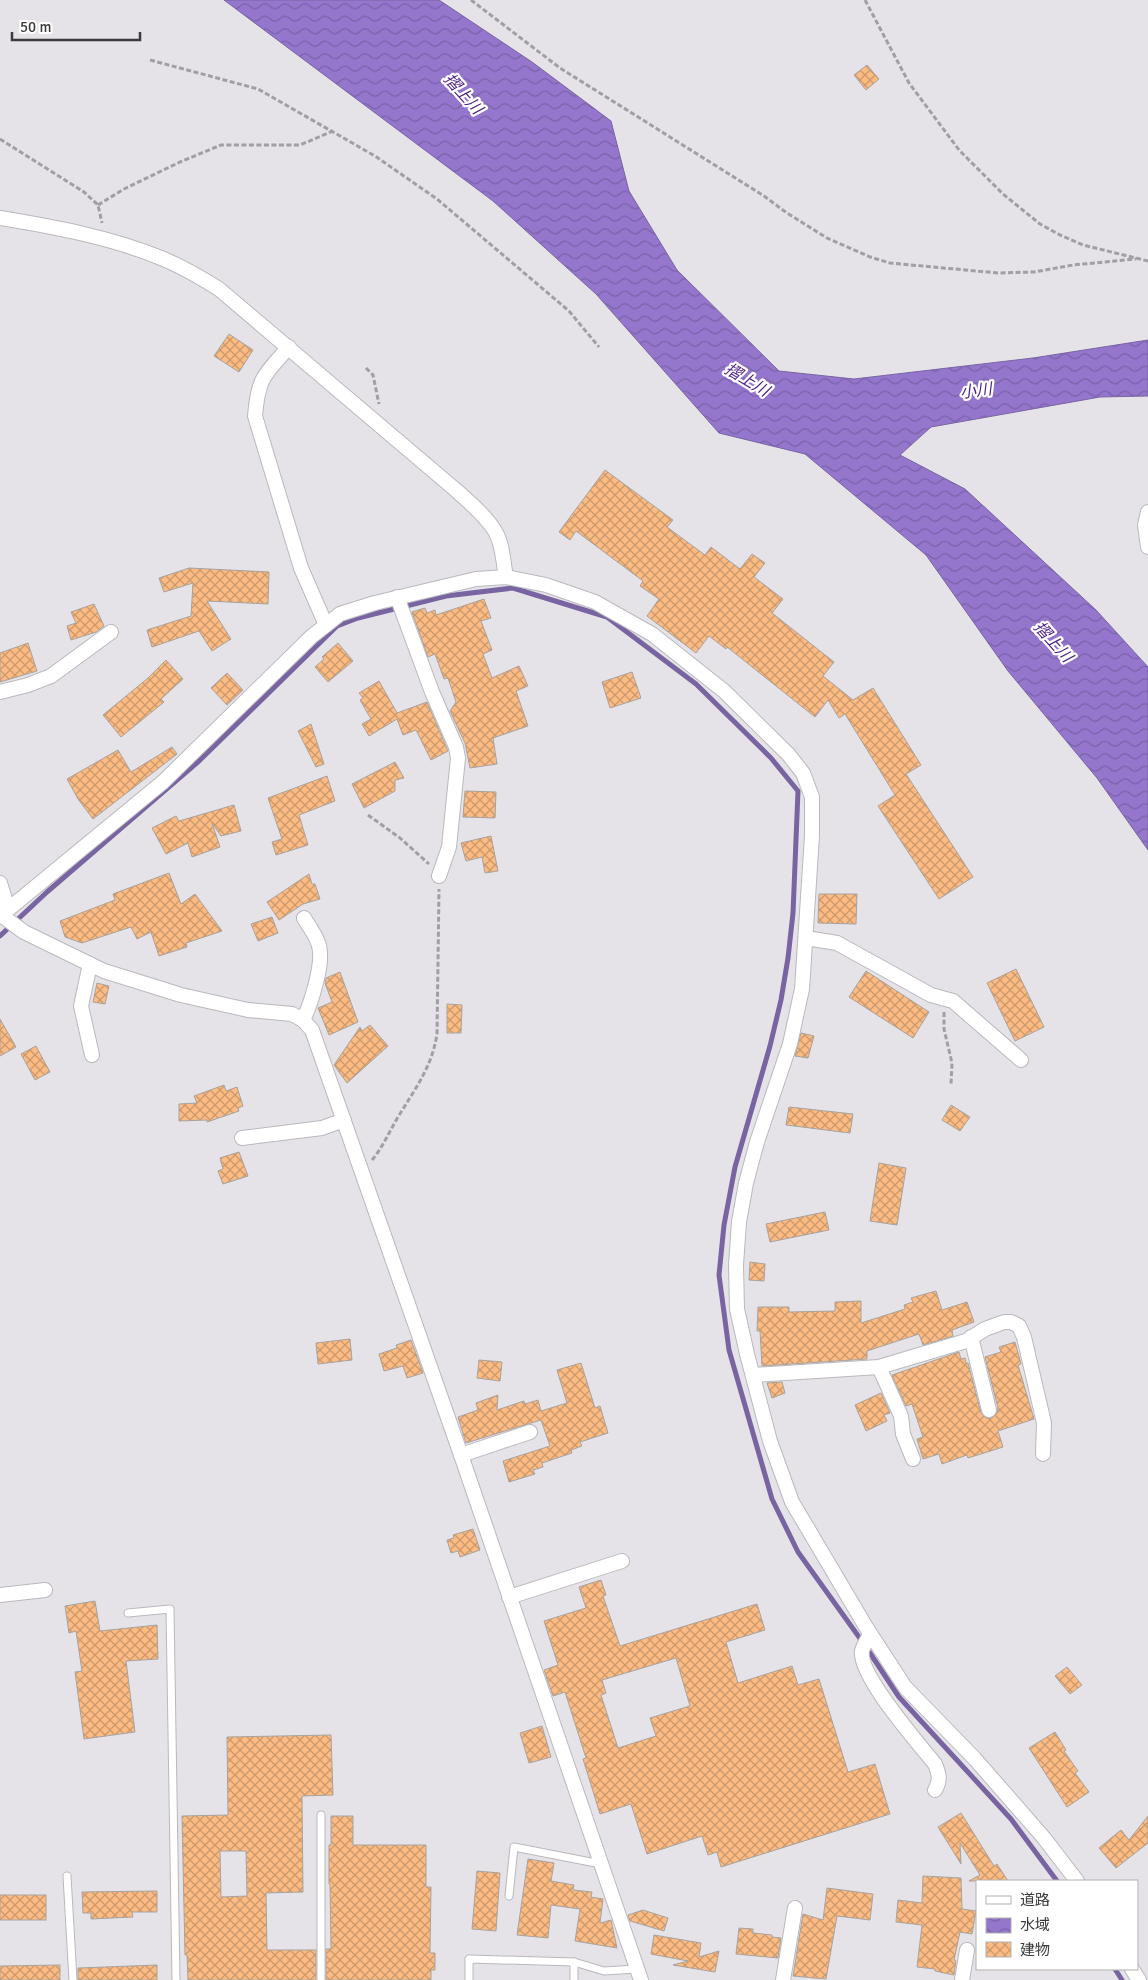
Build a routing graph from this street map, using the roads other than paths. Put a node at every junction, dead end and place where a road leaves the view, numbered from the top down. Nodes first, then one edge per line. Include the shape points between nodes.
1 (0, 218) edge
2 (289, 347) junction
3 (1148, 512) edge
4 (1148, 547) edge
5 (506, 577) junction
6 (400, 604) junction
7 (326, 625) junction
8 (111, 632) dead end
9 (0, 692) edge
10 (439, 876) road end
11 (0, 882) edge
12 (4, 915) edge
13 (304, 918) dead end
14 (806, 938) junction
15 (90, 964) junction
16 (303, 1020) junction
17 (92, 1055) dead end
18 (1021, 1060) dead end
19 (344, 1120) junction
20 (242, 1138) dead end
21 (971, 1337) junction
22 (880, 1367) junction
23 (753, 1375) junction
24 (989, 1410) dead end
25 (530, 1432) dead end
26 (1043, 1454) dead end
27 (461, 1455) junction
28 (913, 1459) dead end
29 (622, 1561) dead end
30 (46, 1590) dead end
31 (0, 1595) edge
32 (509, 1597) junction
33 (128, 1613) dead end
34 (867, 1642) junction
35 (936, 1790) dead end
36 (320, 1815) dead end
37 (601, 1864) junction
38 (67, 1876) dead end
39 (1076, 1880) edge
40 (509, 1896) dead end
41 (795, 1908) dead end
42 (967, 1950) dead end
43 (574, 1962) junction
44 (639, 1974) edge
45 (73, 1980) edge
46 (176, 1980) edge
47 (321, 1980) edge
48 (469, 1980) edge
49 (574, 1980) edge
50 (783, 1980) edge
51 (962, 1980) edge

1 - 2 street via 46,226 160,257 218,288
2 - 5 street via 481,514 495,531
2 - 7 street via 263,377 256,393 255,416 301,568
3 - 4 street via 1145,525
5 - 6 street via 476,579
5 - 14 street via 546,584 595,602 652,634 724,691 788,754 803,773 812,797
6 - 7 street via 340,614
6 - 10 street via 458,758 449,847
7 - 12 street via 163,782
8 - 9 street via 51,676
11 - 12 street
12 - 15 street via 24,932
13 - 16 street via 318,940 320,955 309,1008
14 - 18 street via 837,943 930,994 953,1002
14 - 23 street via 802,989 790,1044 756,1142 739,1222 737,1309
15 - 16 street via 182,995 248,1010 292,1014
15 - 17 street via 81,1006
16 - 19 street via 312,1030
19 - 20 street via 322,1128
19 - 27 street
21 - 22 street
21 - 24 street
21 - 26 street via 1004,1322 1011,1322 1022,1330 1044,1423
22 - 23 street
22 - 28 street via 901,1416 903,1434
23 - 34 street via 770,1441 792,1502
25 - 27 street
27 - 32 street
29 - 32 street
30 - 31 street
32 - 37 street
33 - 46 lane via 170,1609
34 - 35 street via 865,1666 873,1683 935,1764 939,1777
34 - 39 street via 1044,1838
36 - 47 lane
37 - 40 lane via 514,1847
37 - 44 street
38 - 45 lane
41 - 50 street
42 - 51 street
43 - 44 lane via 604,1971
43 - 48 lane via 469,1959
43 - 49 lane

